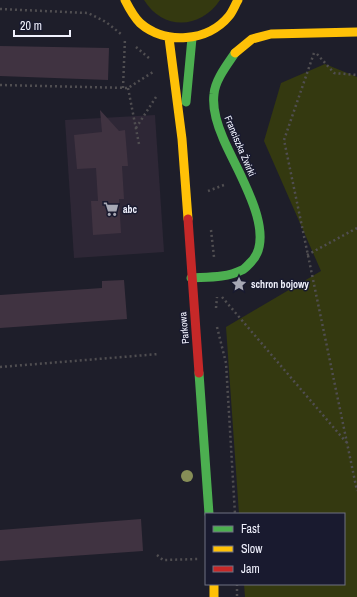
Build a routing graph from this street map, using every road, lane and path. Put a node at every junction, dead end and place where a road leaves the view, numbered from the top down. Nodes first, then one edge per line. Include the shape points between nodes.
1 (125, 0) edge
2 (238, 0) edge
3 (248, 0) edge
4 (0, 9) edge
5 (357, 32) edge
6 (125, 38) junction
7 (169, 38) junction
8 (192, 38) junction
9 (155, 62) dead end
10 (158, 70) dead end
11 (357, 75) edge
12 (0, 85) edge
13 (123, 88) junction
14 (128, 88) junction
15 (156, 97) dead end
16 (135, 128) junction
17 (182, 139) junction
18 (139, 144) dead end
19 (357, 228) edge
20 (307, 255) junction
21 (191, 278) junction
22 (216, 312) dead end
23 (216, 320) dead end
24 (159, 354) dead end
25 (0, 368) edge
26 (347, 442) junction
27 (357, 491) edge
28 (209, 513) edge
29 (235, 513) edge
30 (157, 555) dead end
31 (199, 559) dead end
32 (214, 585) edge
33 (237, 585) edge
34 (214, 597) edge
35 (237, 597) edge

1 - 7 street via 142,24 154,33
2 - 3 street
2 - 8 street via 227,18 212,31
4 - 6 path via 88,13 106,22
5 - 21 street, Franciszka Żwirki via 272,34 252,39 235,53 222,72 214,94 215,115 251,198 259,220 261,240 255,258 243,270 218,277
6 - 9 path
6 - 13 path
7 - 8 street
7 - 17 street, Parkowa
8 - 17 street, Parkowa
10 - 14 path
11 - 20 path via 334,73 314,52 284,140
12 - 13 path
13 - 14 path
14 - 16 path
15 - 16 path
16 - 18 path
17 - 21 street, Parkowa
19 - 20 path
20 - 26 path
21 - 28 street, Parkowa
22 - 26 path via 218,292
23 - 29 path via 226,363
24 - 25 path
26 - 27 path
30 - 31 path via 163,560
32 - 34 street
33 - 35 path

